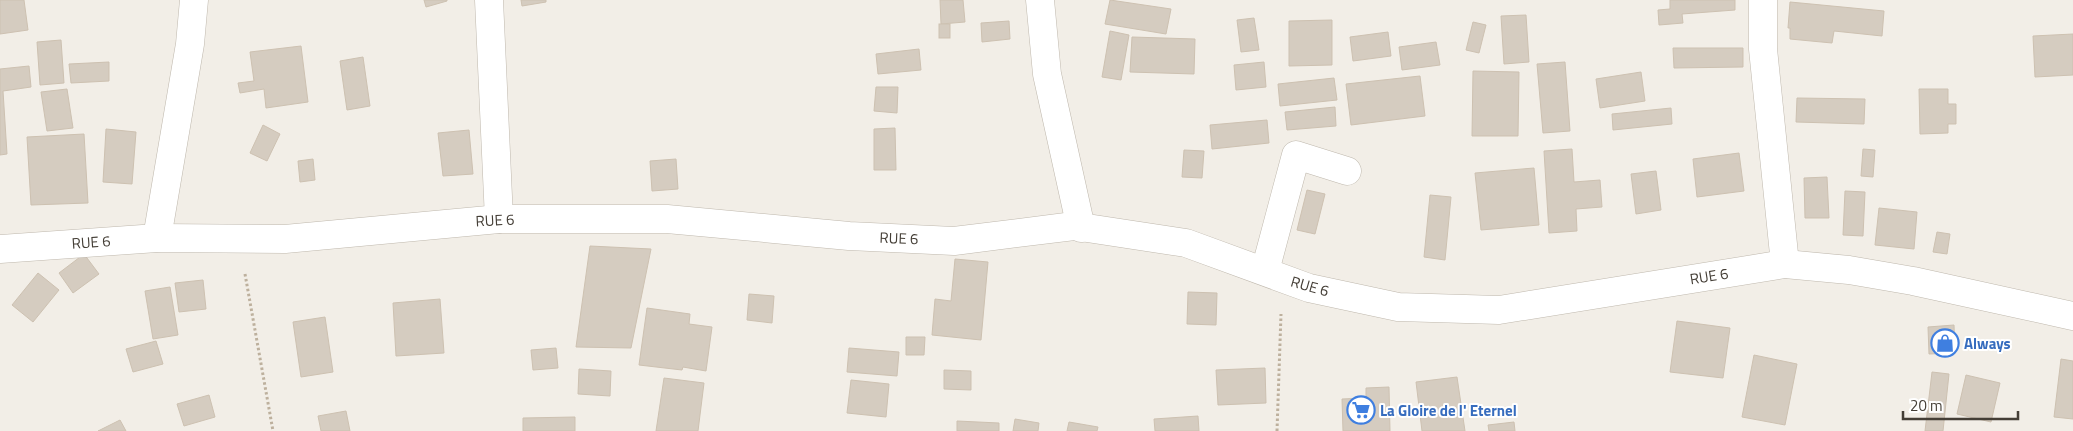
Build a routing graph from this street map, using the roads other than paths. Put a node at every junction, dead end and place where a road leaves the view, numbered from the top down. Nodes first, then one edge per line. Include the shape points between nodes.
1 (194, 0) edge
2 (488, 0) edge
3 (1040, 0) edge
4 (1764, 0) edge
5 (1347, 171) dead end
6 (500, 219) junction
7 (1081, 228) junction
8 (157, 238) junction
9 (0, 249) edge
10 (1785, 264) junction
11 (1274, 275) junction
12 (2073, 316) edge

1 - 8 street via 190,44
2 - 6 street
3 - 7 street via 1047,74
4 - 10 street via 1763,49
5 - 11 street via 1296,155
6 - 7 street, RUE 6 via 667,219 849,236 954,241 1074,226
6 - 8 street, RUE 6 via 284,238
7 - 11 street, RUE 6 via 1186,243
8 - 9 street, RUE 6
10 - 11 street, RUE 6 via 1498,310 1398,307 1309,288
10 - 12 street, RUE 6 via 1913,280

